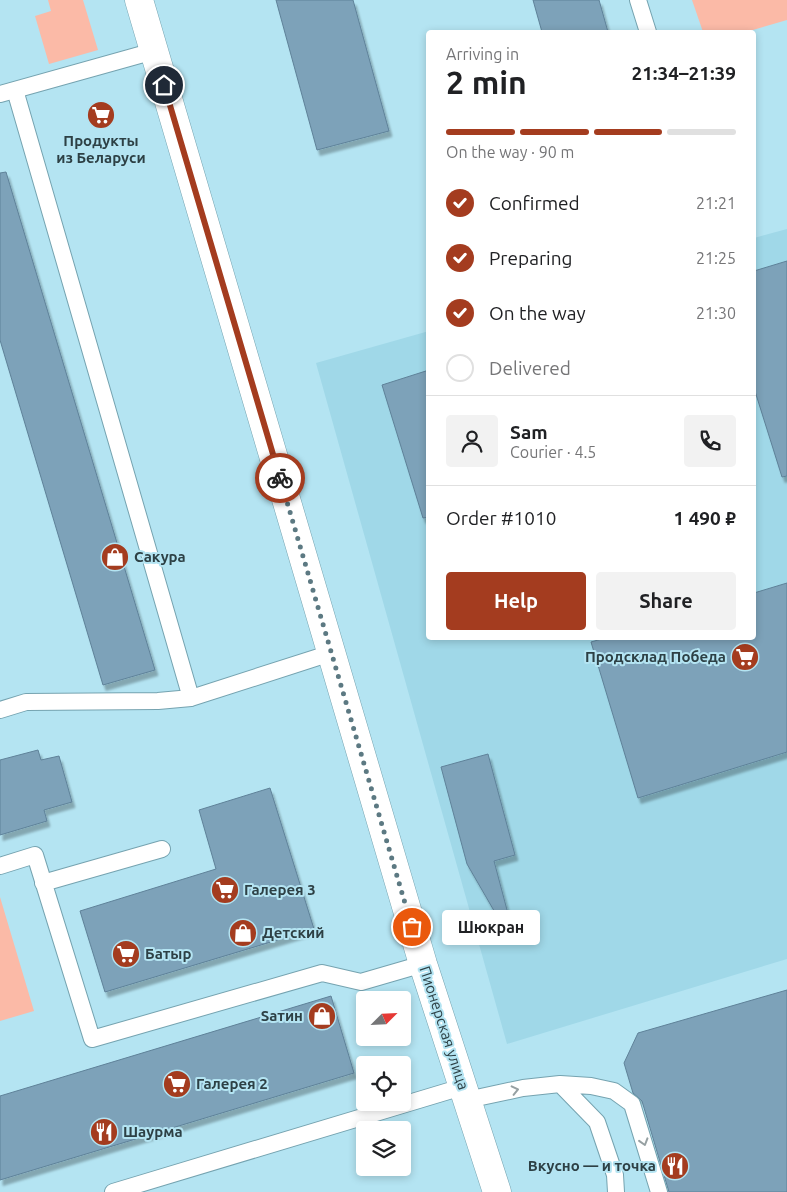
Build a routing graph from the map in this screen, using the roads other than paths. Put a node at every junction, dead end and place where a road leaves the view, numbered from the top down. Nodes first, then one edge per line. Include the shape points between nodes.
1 (139, 0) edge
2 (638, 0) edge
3 (647, 30) edge
4 (154, 51) junction
5 (7, 92) edge
6 (331, 653) junction
7 (191, 698) junction
8 (0, 710) edge
9 (162, 849) dead end
10 (0, 866) edge
11 (44, 883) junction
12 (423, 964) junction
13 (560, 1084) junction
14 (465, 1094) junction
15 (113, 1192) edge
16 (496, 1192) edge
17 (616, 1192) edge
18 (659, 1192) edge

1 - 4 main road, Пионерская улица
2 - 3 lane
4 - 5 lane
4 - 6 main road, Пионерская улица
5 - 7 lane
6 - 7 lane
6 - 12 main road, Пионерская улица
7 - 8 lane via 26,702
9 - 11 lane
10 - 11 lane via 35,855
11 - 12 lane via 92,1039 322,973 361,982
12 - 14 main road, Пионерская улица
14 -> 13 lane
13 - 17 lane via 597,1122 615,1175
13 -> 18 lane via 614,1091 632,1104
14 - 15 lane
14 - 16 main road, Пионерская улица

